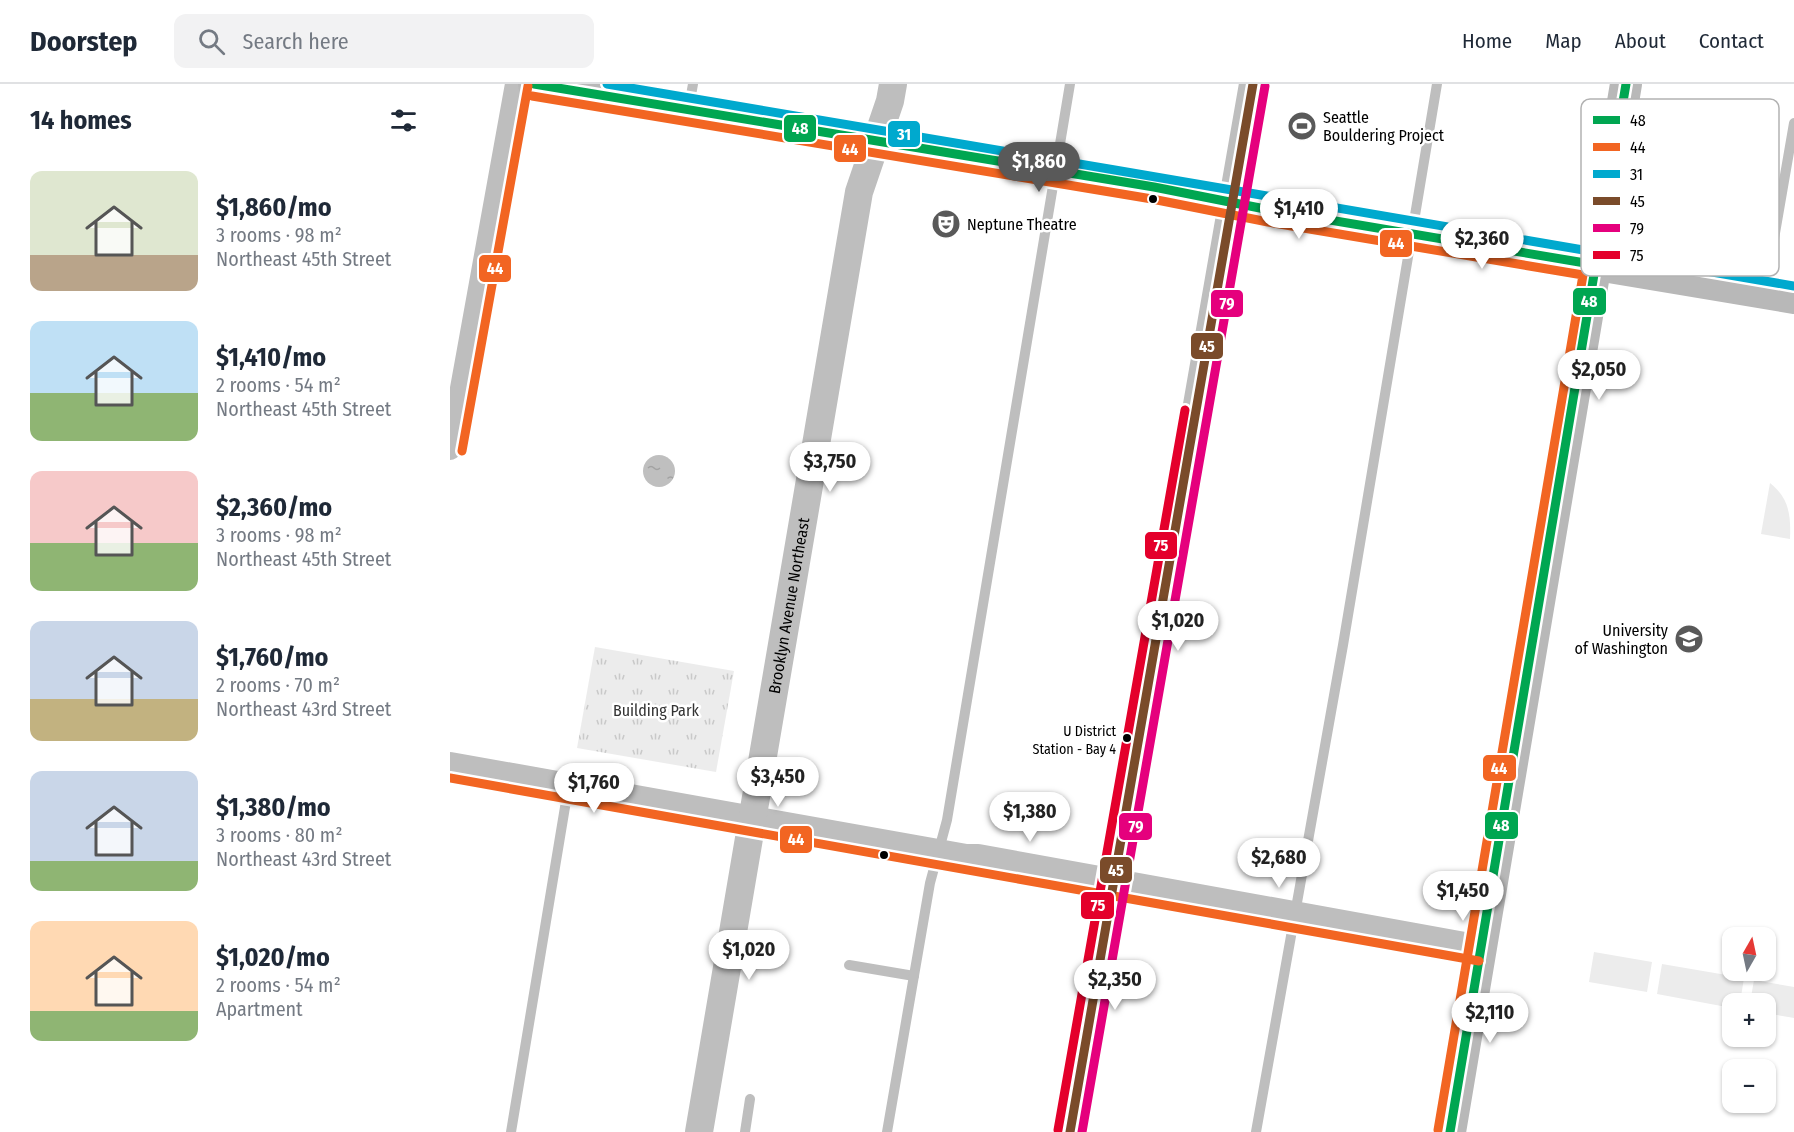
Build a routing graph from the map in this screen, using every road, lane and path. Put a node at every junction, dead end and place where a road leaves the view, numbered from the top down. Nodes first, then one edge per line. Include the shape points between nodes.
1 (516, 84) edge
2 (534, 84) edge
3 (893, 84) edge
4 (1070, 84) edge
5 (1253, 84) edge
6 (1437, 84) edge
7 (1626, 84) edge
8 (691, 97) edge
9 (1624, 99) edge
10 (1794, 123) edge
11 (876, 141) junction
12 (1055, 171) junction
13 (1233, 202) junction
14 (1412, 234) junction
15 (1581, 262) edge
16 (1595, 276) edge
17 (1662, 276) edge
18 (1779, 296) edge
19 (450, 449) edge
20 (450, 766) edge
21 (568, 786) junction
22 (752, 822) junction
23 (938, 852) junction
24 (1114, 882) junction
25 (1294, 916) junction
26 (1481, 949) junction
27 (849, 965) dead end
28 (914, 976) junction
29 (750, 1100) dead end
30 (511, 1132) edge
31 (699, 1132) edge
32 (745, 1132) edge
33 (887, 1132) edge
34 (1070, 1132) edge
35 (1256, 1132) edge
36 (1450, 1132) edge

1 - 19 street
2 - 8 main road
3 - 11 street, Brooklyn Avenue Northeast
4 - 12 lane
5 - 13 street
6 - 14 lane
7 - 9 main road
8 - 11 main road
10 - 18 lane
11 - 12 main road
11 - 22 street, Brooklyn Avenue Northeast via 859,192
12 - 13 main road
12 - 23 lane via 947,820
13 - 14 main road
13 - 24 street
14 - 15 main road
14 - 25 lane
16 - 26 main road
17 - 18 main road
20 - 21 street
21 - 22 street
21 - 30 lane
22 - 23 street
22 - 31 street, Brooklyn Avenue Northeast
23 - 24 street
23 - 28 lane
24 - 25 street
24 - 34 street
25 - 26 street
25 - 35 lane
26 - 36 main road
27 - 28 lane
28 - 33 lane
29 - 32 lane

